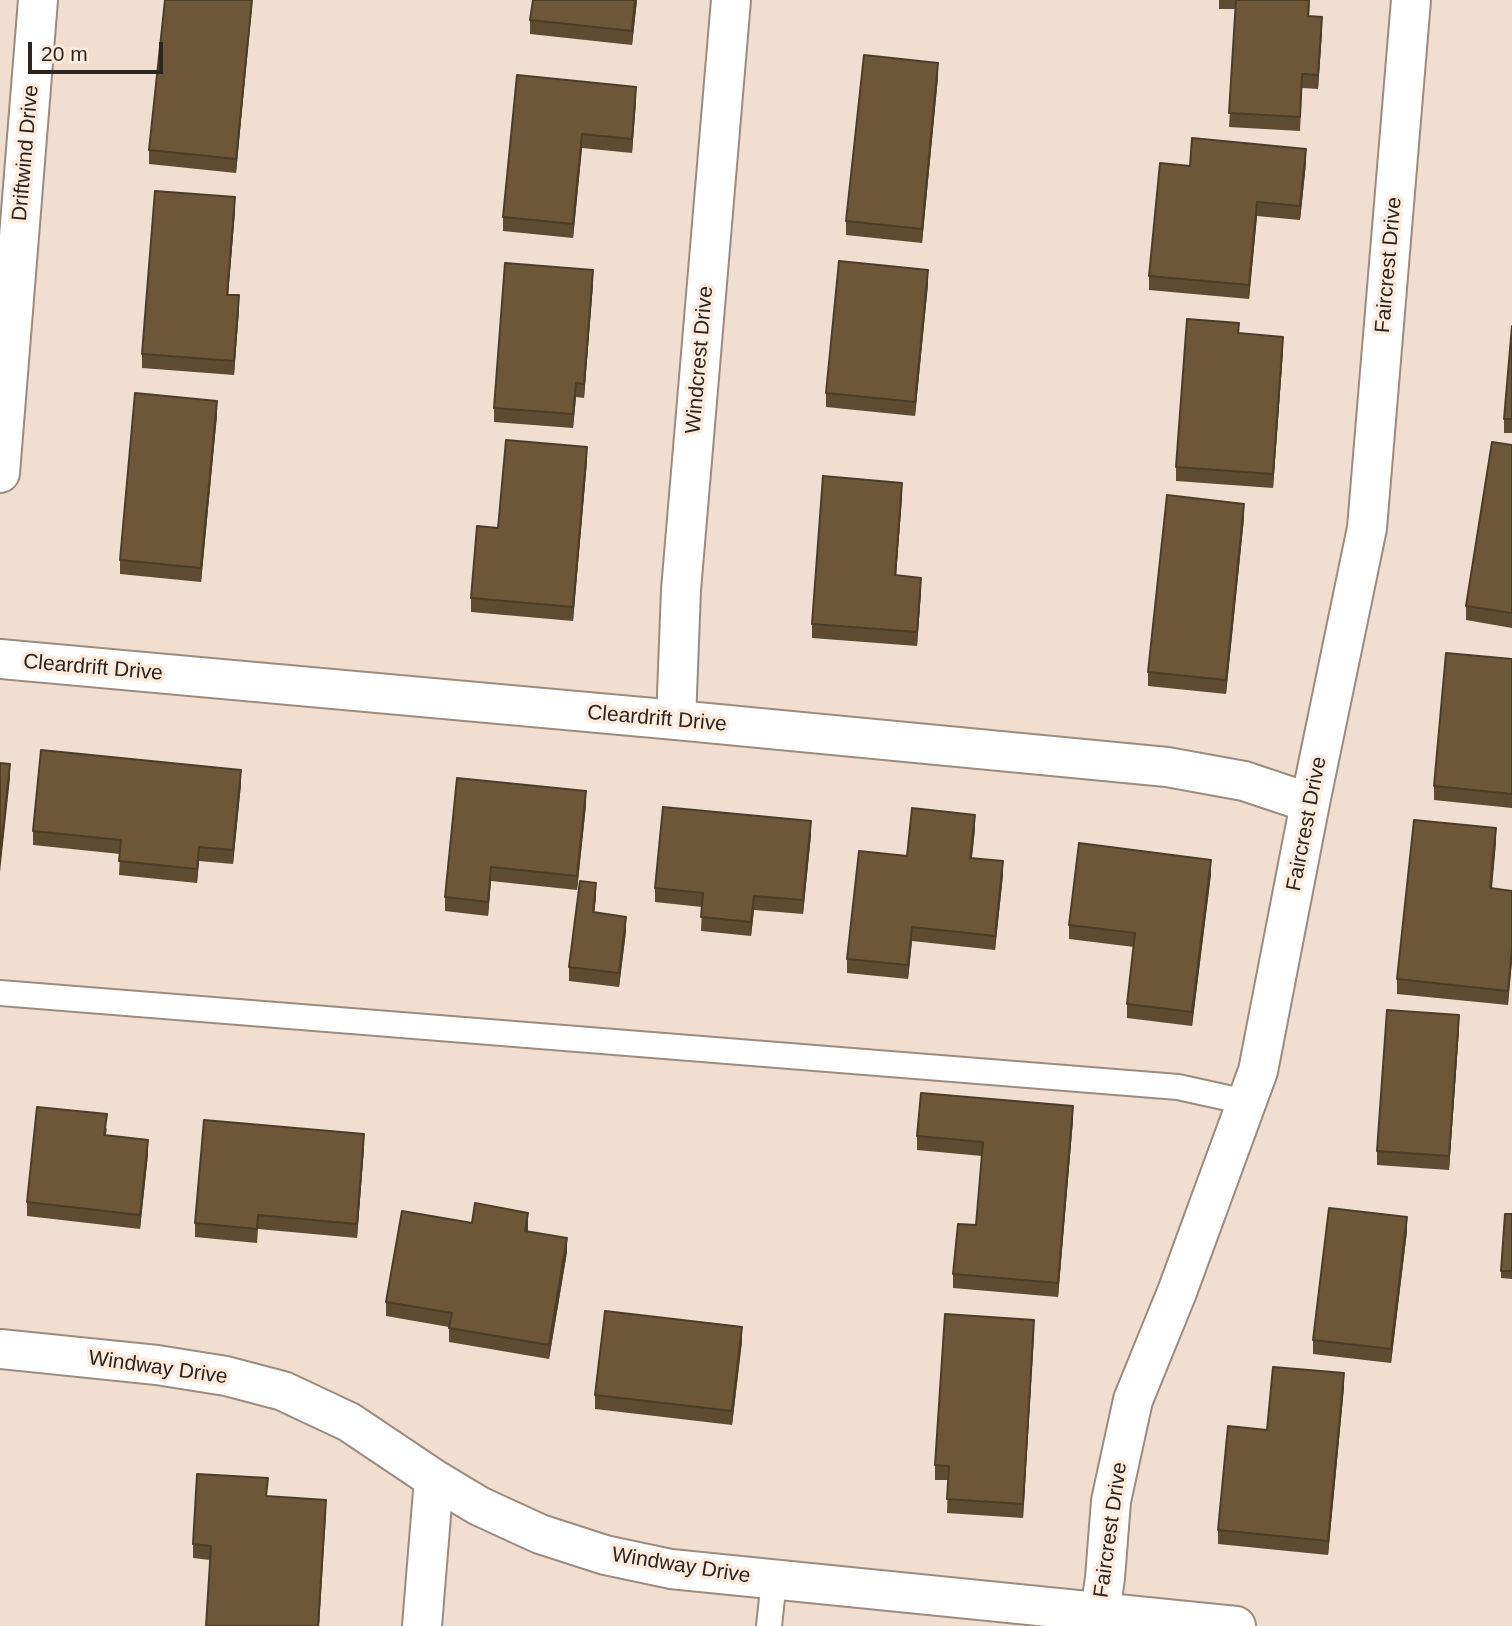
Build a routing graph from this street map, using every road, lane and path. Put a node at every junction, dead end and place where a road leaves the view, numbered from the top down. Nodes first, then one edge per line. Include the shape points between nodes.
1 (38, 0) edge
2 (731, 0) edge
3 (1411, 0) edge
4 (0, 473) edge
5 (0, 659) edge
6 (676, 720) junction
7 (1310, 803) junction
8 (0, 993) edge
9 (1246, 1102) junction
10 (0, 1349) edge
11 (434, 1479) junction
12 (774, 1580) junction
13 (1099, 1619) edge
14 (422, 1626) edge
15 (769, 1626) edge
16 (1236, 1626) edge

1 - 4 street, Driftwind Drive
2 - 6 street, Windcrest Drive via 681,590
3 - 7 street, Faircrest Drive via 1367,528
5 - 6 street, Cleardrift Drive
6 - 7 street, Cleardrift Drive via 1167,767 1244,781
7 - 9 street, Faircrest Drive via 1258,1071
8 - 9 lane via 1178,1087
9 - 13 street, Faircrest Drive via 1133,1400 1111,1501
10 - 11 street, Windway Drive via 158,1365 284,1391 349,1422
11 - 12 street, Windway Drive via 540,1534 605,1555 671,1569
11 - 14 street
12 - 13 street, Windway Drive
12 - 15 lane
13 - 16 street, Windway Drive

